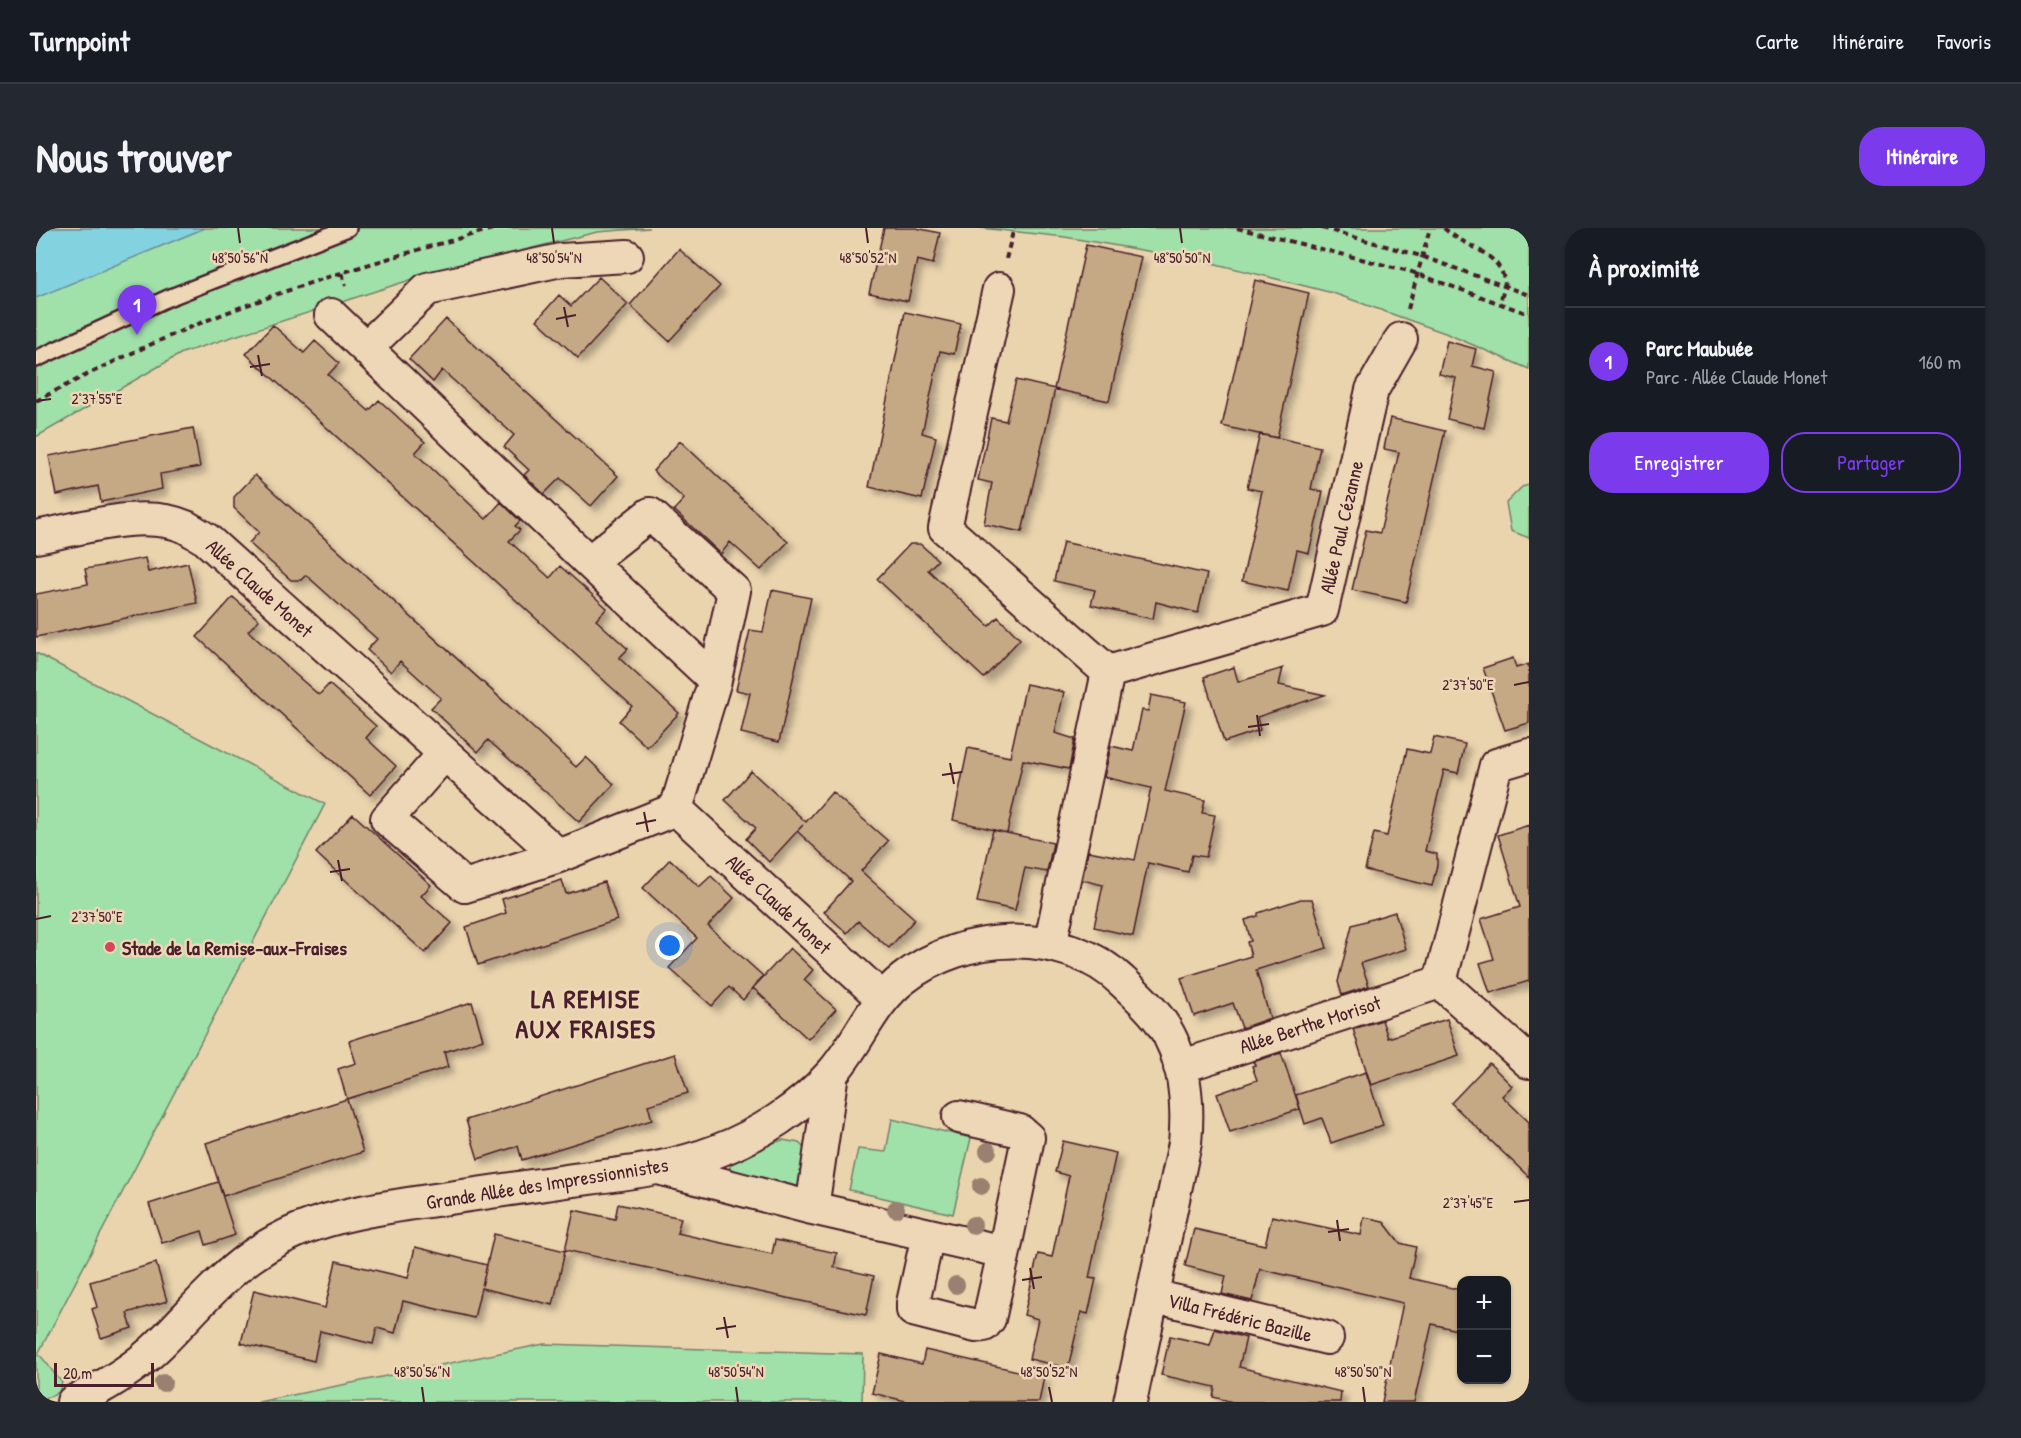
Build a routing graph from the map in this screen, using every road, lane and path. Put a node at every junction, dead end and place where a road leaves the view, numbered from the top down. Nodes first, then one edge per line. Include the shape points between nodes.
1 (348, 228) edge
2 (496, 228) edge
3 (1237, 228) edge
4 (1322, 228) edge
5 (1430, 228) edge
6 (1444, 228) edge
7 (627, 256) dead end
8 (1421, 256) junction
9 (1417, 273) junction
10 (1414, 286) dead end
11 (1504, 286) junction
12 (999, 289) dead end
13 (1529, 296) edge
14 (1500, 302) junction
15 (1529, 314) edge
16 (332, 315) dead end
17 (1401, 339) dead end
18 (366, 348) junction
19 (36, 359) edge
20 (36, 400) edge
21 (36, 537) edge
22 (589, 562) junction
23 (1108, 672) junction
24 (715, 680) junction
25 (444, 754) junction
26 (1529, 754) edge
27 (676, 809) junction
28 (559, 856) junction
29 (1050, 945) junction
30 (1440, 982) junction
31 (883, 999) junction
32 (1529, 1062) edge
33 (1180, 1067) junction
34 (832, 1073) junction
35 (959, 1117) dead end
36 (662, 1168) junction
37 (812, 1208) junction
38 (928, 1235) junction
39 (1004, 1252) junction
40 (1153, 1296) junction
41 (1327, 1338) dead end
42 (73, 1402) edge
43 (1130, 1402) edge

1 - 19 lane via 168,298
2 - 20 path via 261,300
3 - 9 path
4 - 8 path
5 - 8 path
6 - 11 path via 1487,255 1500,270
7 - 18 street via 561,260 427,289
8 - 9 path
8 - 11 path
9 - 10 path
9 - 14 path
11 - 13 path
11 - 14 path
12 - 23 street via 945,528
14 - 15 path
16 - 18 street
17 - 23 street, Allée Paul Cézanne via 1372,390 1322,610
18 - 22 street
21 - 25 street, Allée Claude Monet via 144,519 185,527 206,539
22 - 24 street
22 - 24 street via 650,514 734,591
23 - 29 street
24 - 27 street
25 - 28 street, Allée Claude Monet
25 - 28 street via 387,819 465,886
26 - 30 street via 1496,765
27 - 28 street
27 - 31 street, Allée Claude Monet
29 - 31 street, Grande Allée des Impressionnistes via 1002,942 958,950 929,962 903,979
29 - 33 street, Grande Allée des Impressionnistes via 1086,957 1118,976 1162,1024
30 - 32 street
30 - 33 street, Allée Berthe Morisot
31 - 34 street, Grande Allée des Impressionnistes
33 - 40 street, Grande Allée des Impressionnistes via 1186,1097 1185,1143
34 - 36 street, Grande Allée des Impressionnistes via 763,1129 718,1150
34 - 37 street
35 - 39 street via 1020,1131 1028,1138
36 - 37 street
36 - 42 street, Grande Allée des Impressionnistes via 357,1211 297,1231 242,1263 158,1346 109,1383
37 - 38 street
38 - 39 street
38 - 39 street via 913,1310 921,1314 984,1325 989,1319
40 - 41 street, Villa Frédéric Bazille
40 - 43 street, Grande Allée des Impressionnistes

